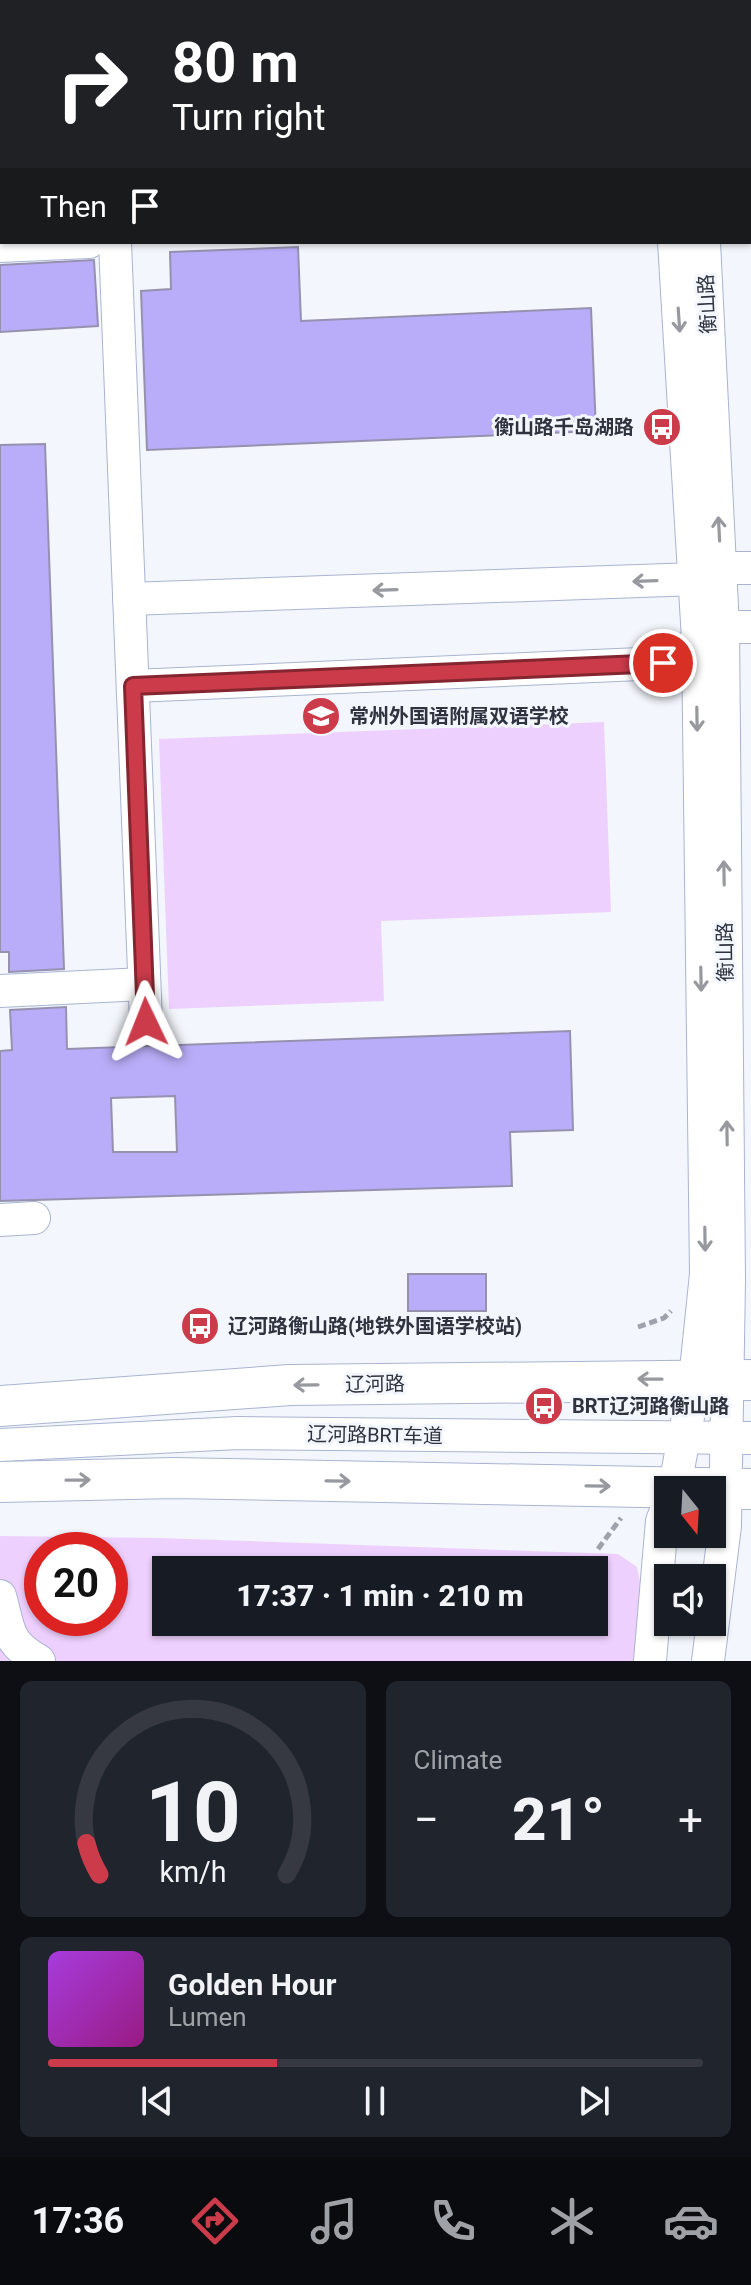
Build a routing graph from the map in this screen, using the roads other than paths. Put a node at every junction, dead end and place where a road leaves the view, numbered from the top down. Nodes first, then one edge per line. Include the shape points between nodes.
1 (44, 244) edge
2 (115, 244) edge
3 (674, 244) edge
4 (704, 244) edge
5 (0, 246) edge
6 (723, 572) edge
7 (129, 599) junction
8 (724, 631) edge
9 (133, 686) junction
10 (144, 984) junction
11 (0, 991) edge
12 (146, 1022) dead end
13 (34, 1218) dead end
14 (0, 1220) edge
15 (724, 1380) edge
16 (0, 1406) edge
17 (0, 1426) edge
18 (686, 1429) junction
19 (738, 1430) edge
20 (0, 1445) edge
21 (676, 1476) edge
22 (0, 1482) edge
23 (738, 1488) edge
24 (654, 1493) edge
25 (660, 1548) edge
26 (0, 1596) edge
27 (20, 1654) edge
28 (650, 1661) edge
29 (708, 1661) edge

1 - 5 street
2 - 7 street
3 -> 6 street, 衡山路
6 -> 4 street, 衡山路
6 -> 7 street
6 - 8 street, 衡山路
7 - 9 street
8 - 9 street via 663,663
8 - 15 street, 衡山路
9 - 10 street
10 - 11 street
10 - 12 street
13 - 14 street
15 -> 16 main road, 辽河路 via 290,1385
15 - 18 street, 衡山路
15 - 19 street, 衡山路
17 - 18 street, 辽河路BRT车道 via 275,1418
18 - 19 street, 辽河路BRT车道
18 - 20 street, 辽河路BRT车道 via 238,1433
18 - 21 street, 衡山路
19 - 23 street, 衡山路
22 -> 24 main road via 173,1478
23 - 29 street, 衡山路 via 725,1526
25 - 28 street, 衡山路
26 - 27 street via 7,1631

